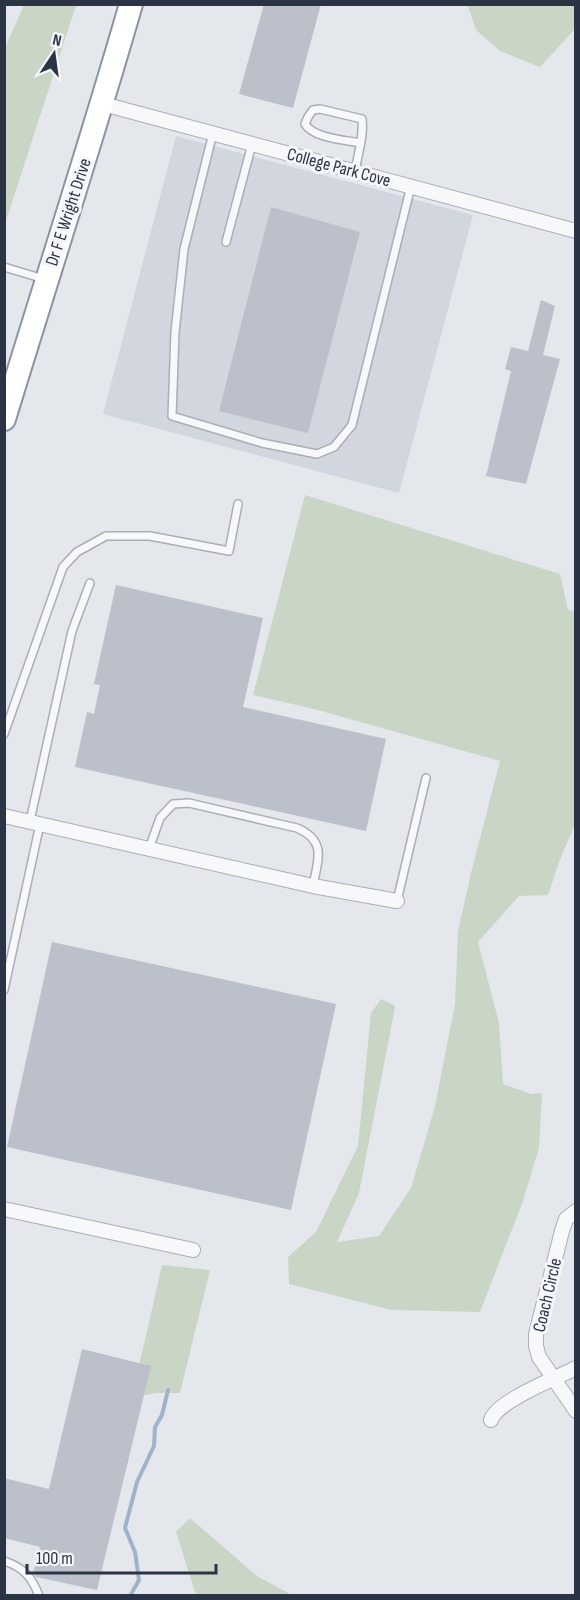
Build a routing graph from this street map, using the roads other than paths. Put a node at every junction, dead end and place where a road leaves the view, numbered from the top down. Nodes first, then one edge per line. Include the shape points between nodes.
1 (131, 4) edge
2 (103, 104) junction
3 (213, 133) junction
4 (360, 143) junction
5 (252, 144) junction
6 (355, 171) junction
7 (411, 186) junction
8 (576, 231) edge
9 (226, 242) dead end
10 (4, 267) edge
11 (46, 280) junction
12 (4, 419) edge
13 (238, 504) dead end
14 (90, 583) dead end
15 (4, 734) edge
16 (426, 778) dead end
17 (4, 816) edge
18 (35, 823) junction
19 (148, 849) junction
20 (313, 886) junction
21 (397, 902) joint
22 (4, 990) edge
23 (4, 1209) edge
24 (576, 1211) edge
25 (193, 1250) dead end
26 (576, 1368) edge
27 (554, 1379) junction
28 (576, 1411) edge
29 (491, 1420) dead end
30 (4, 1561) edge
31 (39, 1596) edge

1 - 2 highway, Dr F E Wright Drive
2 - 3 street, College Park Cove
2 - 11 highway, Dr F E Wright Drive
3 - 5 street, College Park Cove
3 - 7 lane via 184,249 175,332 172,416 262,443 317,454 334,447 352,425
4 - 4 lane via 362,119 320,109 313,110 305,124 321,134
4 - 6 lane
5 - 6 street, College Park Cove
5 - 9 lane
6 - 7 street, College Park Cove
7 - 8 street, College Park Cove
10 - 11 lane
11 - 12 highway, Dr F E Wright Drive
13 - 15 lane via 229,551 150,536 106,536 77,552 63,567
14 - 18 lane via 72,631
16 - 21 lane
17 - 18 street
18 - 19 street
18 - 22 lane
19 - 20 street
19 - 20 lane via 160,818 173,804 189,803 265,820 310,833 319,855
20 - 21 street
23 - 25 street
24 - 27 street, Coach Circle via 566,1219 562,1231 536,1334 539,1357
26 - 27 street
27 - 28 street, Coach Circle
27 - 29 street via 503,1404
30 - 31 lane via 30,1576

